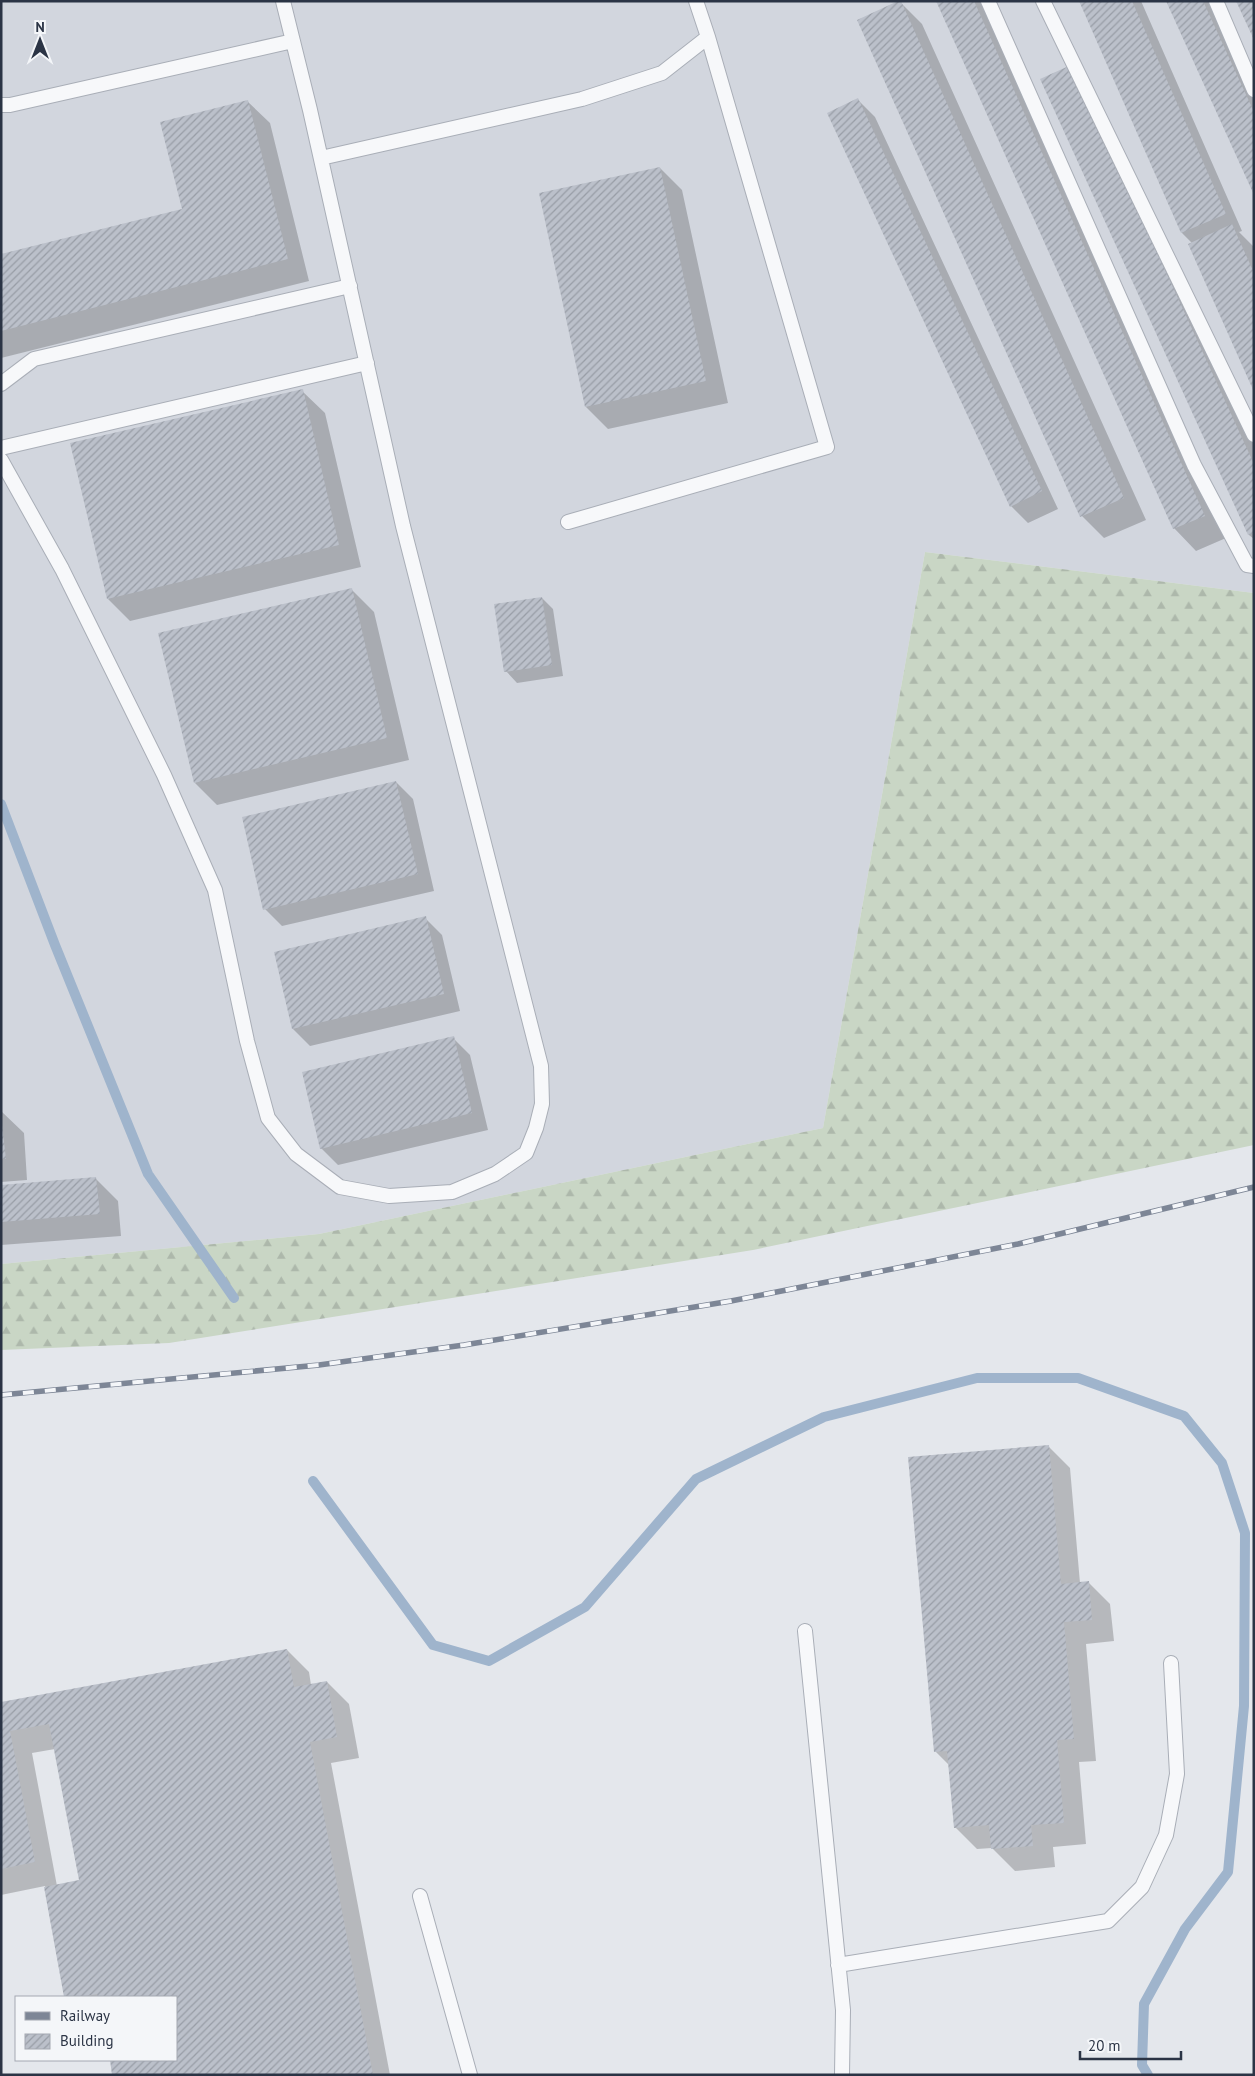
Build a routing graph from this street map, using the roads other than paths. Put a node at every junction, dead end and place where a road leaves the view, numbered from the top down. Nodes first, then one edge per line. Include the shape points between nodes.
1 (282, 1) edge
2 (696, 1) edge
3 (988, 1) edge
4 (1043, 1) edge
5 (1216, 1) edge
6 (708, 37) junction
7 (293, 41) junction
8 (1254, 90) edge
9 (1, 105) edge
10 (321, 158) junction
11 (350, 286) junction
12 (367, 363) junction
13 (1, 384) edge
14 (1254, 435) edge
15 (1, 448) edge
16 (1, 460) edge
17 (568, 522) dead end
18 (1254, 566) edge
19 (805, 1631) dead end
20 (1171, 1663) dead end
21 (420, 1896) dead end
22 (838, 1965) junction
23 (470, 2075) edge
24 (842, 2075) edge

1 - 7 lane
2 - 6 lane
3 - 18 lane via 1194,464 1247,565
4 - 14 lane
5 - 8 lane
6 - 10 lane via 662,73 582,99
6 - 17 lane via 827,446
7 - 9 lane
7 - 10 lane
10 - 11 lane
11 - 12 lane
11 - 13 lane via 34,359
12 - 15 lane
12 - 16 lane via 403,526 541,1066 542,1104 526,1153 495,1174 452,1192 389,1196 340,1187 296,1154 268,1118 247,1041 215,890 164,775 62,569
19 - 22 lane
20 - 22 lane via 1177,1774 1166,1836 1142,1887 1108,1921
21 - 23 lane
22 - 24 lane via 843,2010

